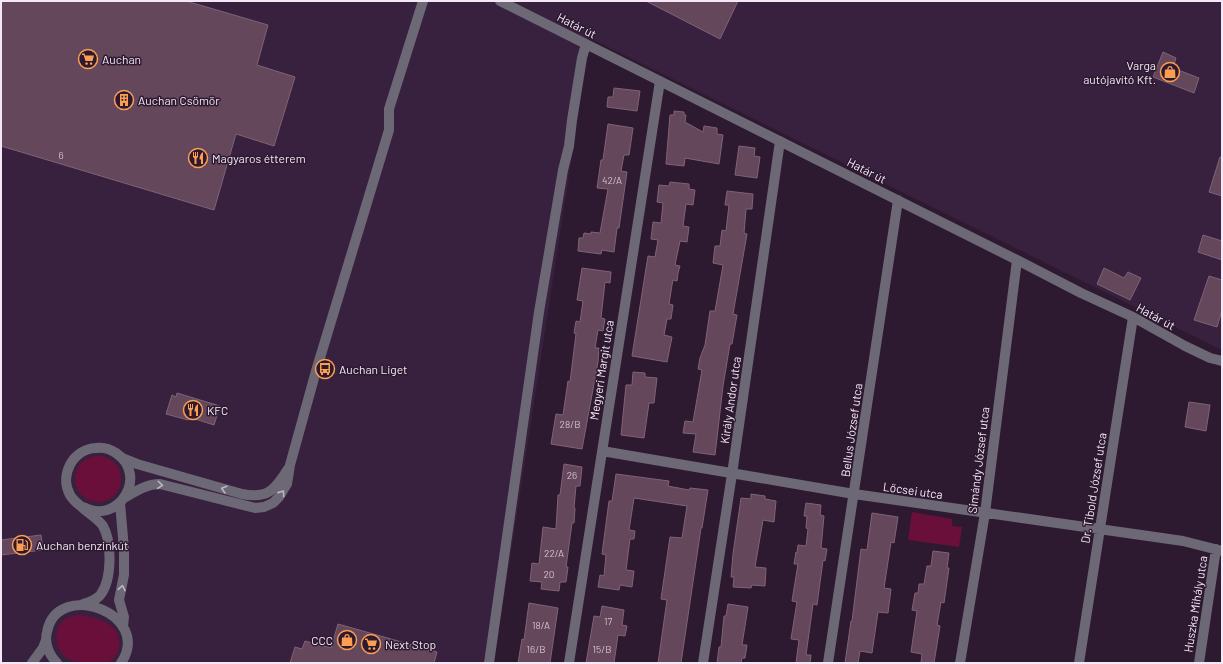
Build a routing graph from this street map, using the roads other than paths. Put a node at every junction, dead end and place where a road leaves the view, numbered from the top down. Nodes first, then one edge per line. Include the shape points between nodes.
1 (423, 1) edge
2 (500, 1) edge
3 (586, 44) junction
4 (660, 81) junction
5 (780, 141) junction
6 (898, 200) junction
7 (1017, 260) junction
8 (1133, 317) junction
9 (1222, 361) edge
10 (602, 450) junction
11 (122, 458) junction
12 (290, 465) junction
13 (732, 474) junction
14 (854, 494) junction
15 (122, 501) junction
16 (83, 507) junction
17 (985, 513) junction
18 (1100, 528) junction
19 (1219, 550) edge
20 (83, 604) junction
21 (123, 626) junction
22 (46, 638) junction
23 (32, 663) edge
24 (57, 663) edge
25 (121, 663) edge
26 (488, 663) edge
27 (569, 663) edge
28 (703, 663) edge
29 (828, 663) edge
30 (960, 663) edge
31 (1079, 663) edge
32 (1199, 663) edge

1 - 12 street via 389,109 389,130
2 - 3 street, Határ út
3 - 4 street, Határ út
3 - 26 street via 539,312
4 - 5 street, Határ út
4 - 10 street, Megyeri Margit utca
5 - 6 street, Határ út
5 - 13 street, Király Andor utca
6 - 7 street, Határ út
6 - 14 street, Bellus József utca
7 - 8 street, Határ út
7 - 17 street, Simándy József utca
8 - 9 street, Határ út via 1185,346
8 - 18 street, Dr. Tibold József utca
10 - 13 street, Lőcsei utca
10 - 27 street, Megyeri Margit utca
12 -> 11 street via 277,486 262,495 254,496
11 - 15 street via 130,477 129,489
11 - 16 street via 111,450 99,448 86,450 73,460 68,471 67,487 74,500
15 -> 12 street via 148,485 160,484 255,508 264,507 276,501 282,493 287,484
13 - 14 street, Lőcsei utca
13 - 28 street, Király Andor utca
14 - 17 street, Lőcsei utca
14 - 29 street, Bellus József utca
15 - 16 street via 112,509 103,511 90,511
21 -> 15 street via 124,618 119,600 124,575
16 - 20 street via 103,526 108,538 110,557 102,594 96,600
17 - 18 street, Lőcsei utca
17 - 30 street, Simándy József utca
18 - 19 street, Lőcsei utca via 1183,541
18 - 31 street, Dr. Tibold József utca
19 - 32 street, Huszka Mihály utca
20 - 21 street via 110,613
20 - 22 street via 70,606 58,612 50,622
21 - 25 street via 128,645
22 - 23 street via 43,648
22 - 24 street via 49,652

